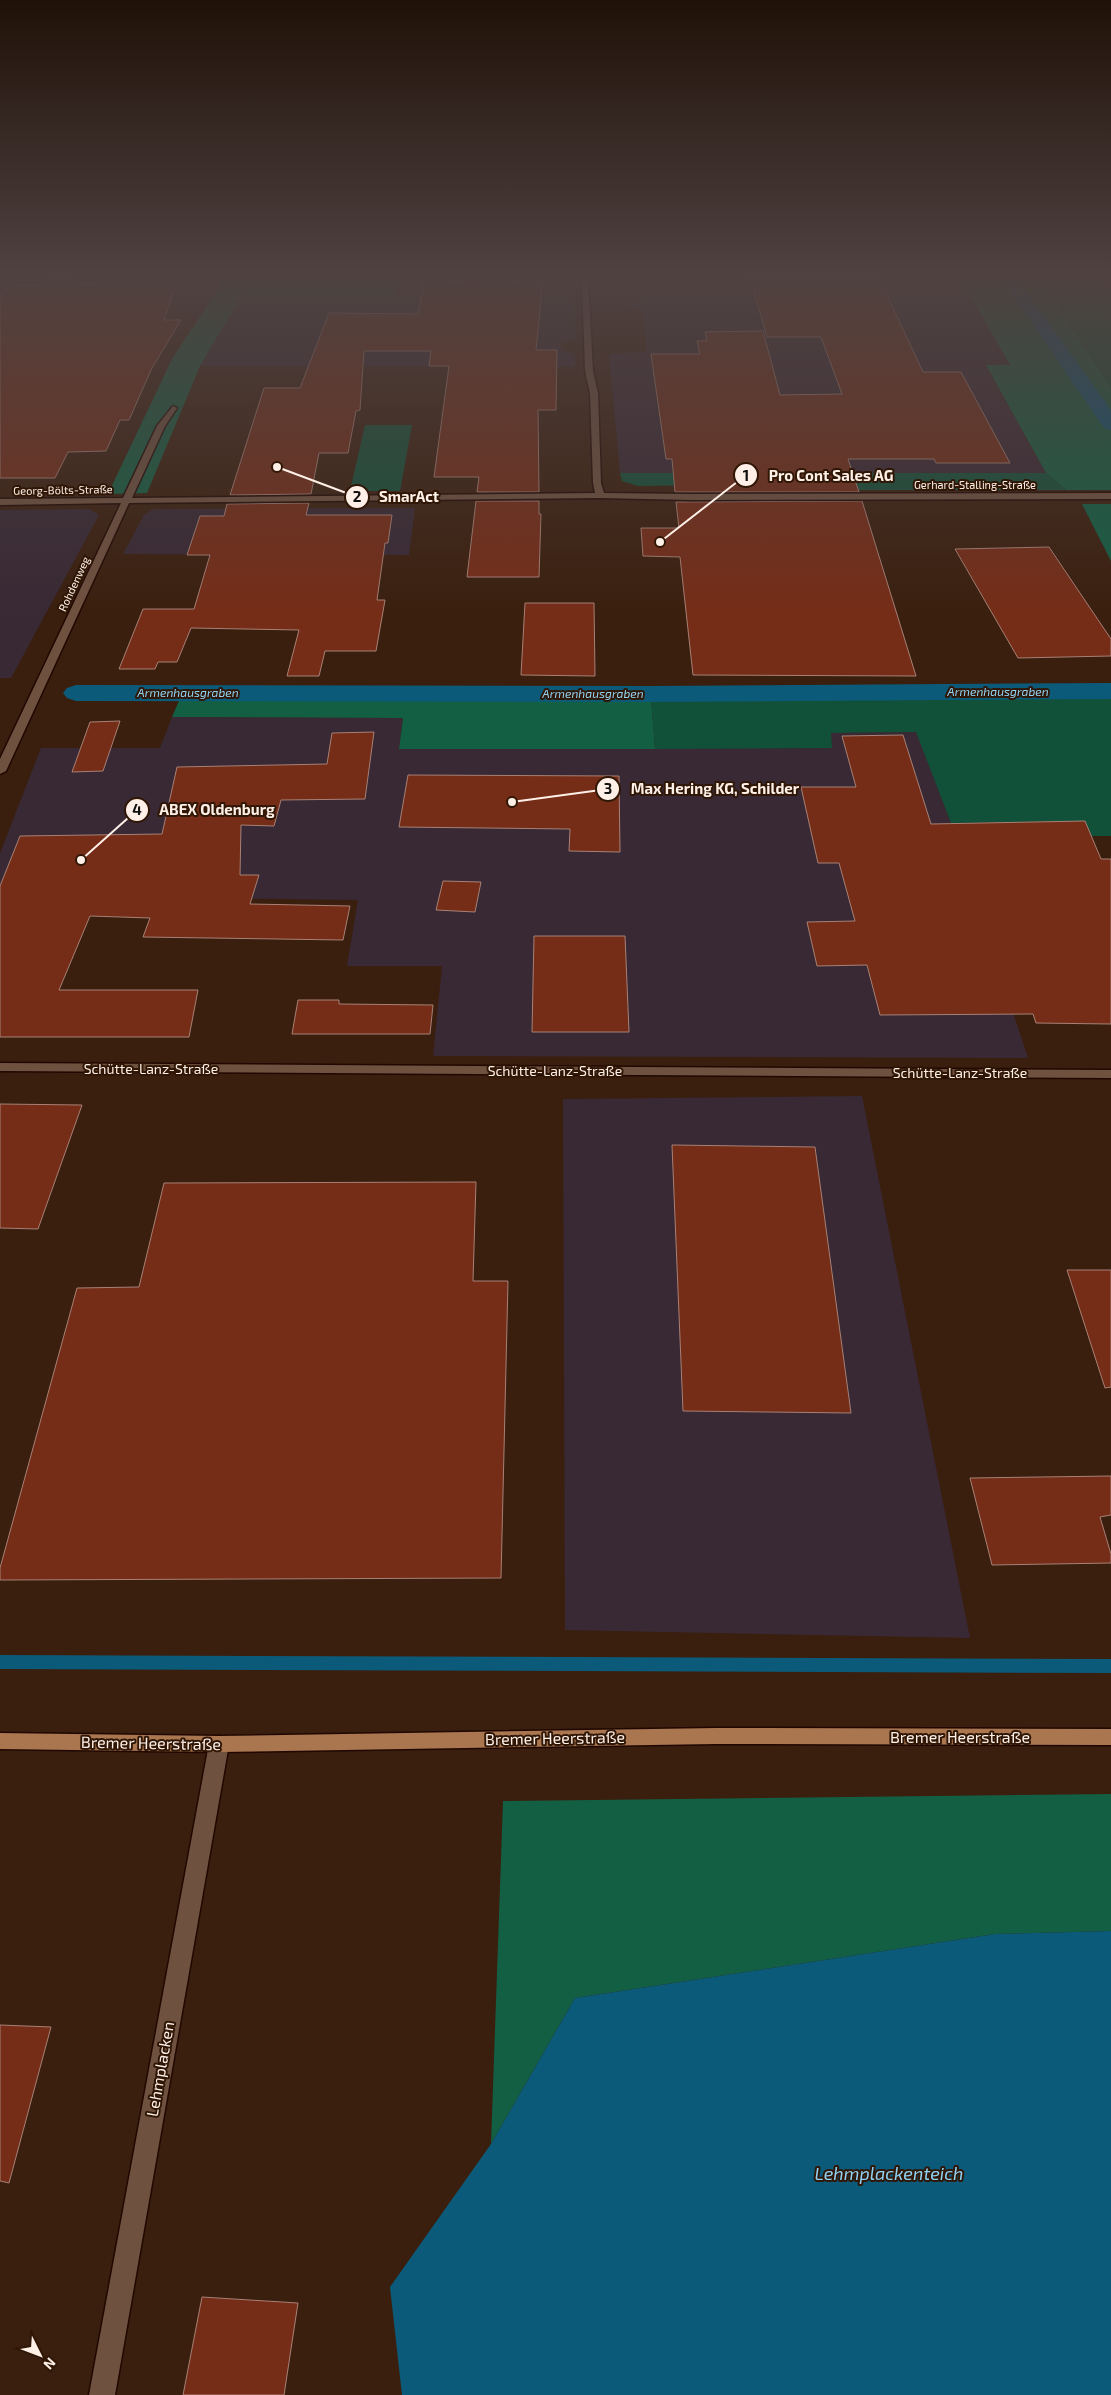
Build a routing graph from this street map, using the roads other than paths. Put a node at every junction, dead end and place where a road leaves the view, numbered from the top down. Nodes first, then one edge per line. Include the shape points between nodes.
1 (593, 390) edge
2 (173, 408) dead end
3 (600, 495) junction
4 (1111, 496) edge
5 (127, 500) junction
6 (0, 502) edge
7 (0, 772) edge
8 (0, 1067) edge
9 (1111, 1074) edge
10 (1111, 1737) edge
11 (0, 1741) edge
12 (218, 1744) junction
13 (102, 2395) edge

1 - 3 street
2 - 5 street, Rohdenweg via 161,426
3 - 4 street, Gerhard-Stalling-Straße via 692,498
3 - 5 street, Gerhard-Stalling-Straße
5 - 6 street, Georg-Bölts-Straße
5 - 7 street, Rohdenweg
8 - 9 street, Schütte-Lanz-Straße
10 - 12 main road, Bremer Heerstraße via 716,1736
11 - 12 main road, Bremer Heerstraße
12 - 13 street, Lehmplacken

